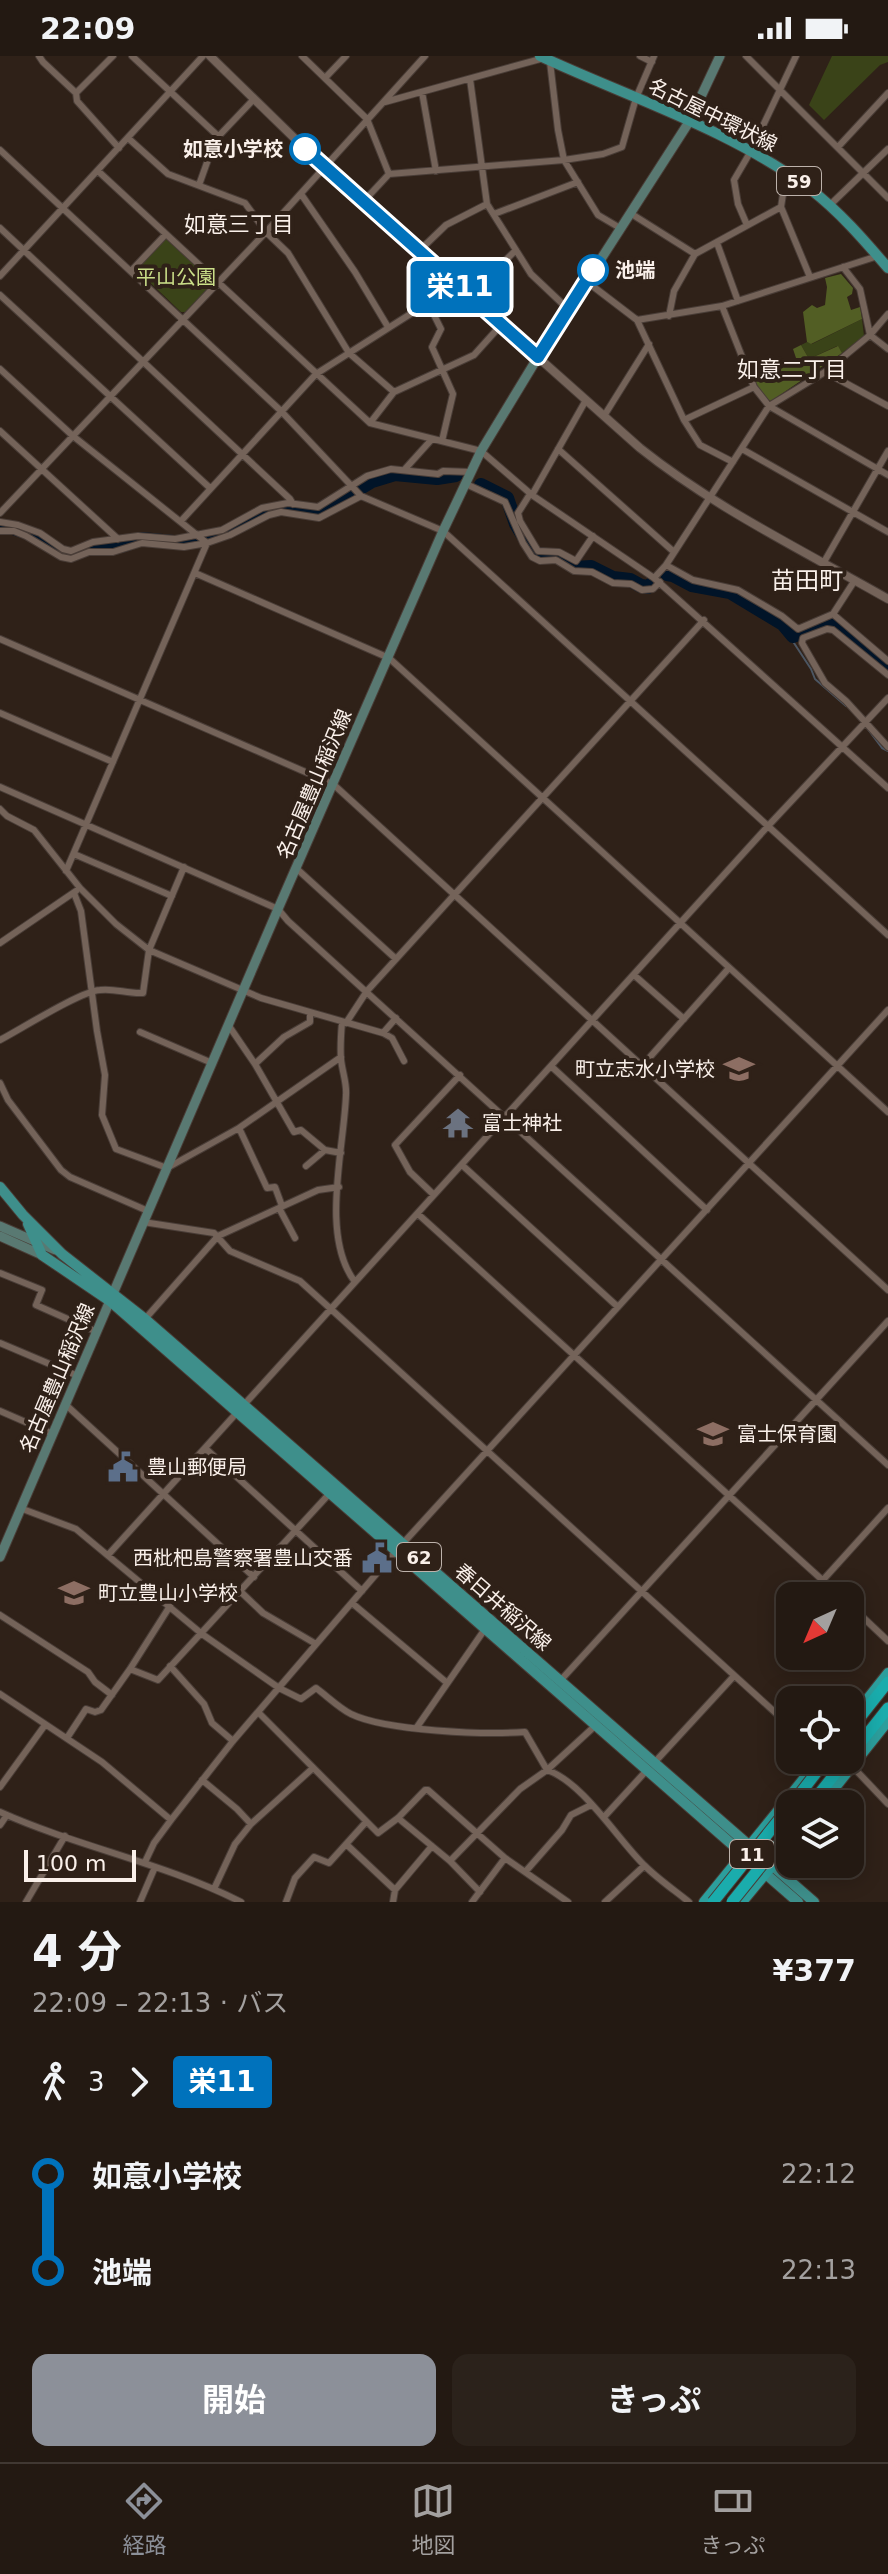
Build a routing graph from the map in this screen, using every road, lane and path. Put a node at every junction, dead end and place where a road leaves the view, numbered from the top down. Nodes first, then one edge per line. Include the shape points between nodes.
1 (40, 56) edge
2 (113, 56) edge
3 (132, 56) edge
4 (203, 56) edge
5 (210, 56) edge
6 (302, 56) edge
7 (346, 56) edge
8 (425, 56) edge
9 (640, 56) edge
10 (720, 56) edge
11 (746, 56) edge
12 (796, 56) edge
13 (545, 58) edge
14 (653, 59) edge
15 (325, 78) junction
16 (470, 79) junction
17 (780, 89) junction
18 (170, 92) junction
19 (422, 92) junction
20 (76, 93) junction
21 (888, 93) edge
22 (636, 98) junction
23 (253, 100) junction
24 (383, 103) junction
25 (367, 119) junction
26 (689, 122) junction
27 (218, 136) junction
28 (128, 138) junction
29 (838, 147) junction
30 (119, 148) junction
31 (888, 149) edge
32 (0, 150) edge
33 (751, 151) junction
34 (564, 160) junction
35 (325, 168) junction
36 (485, 168) junction
37 (98, 171) junction
38 (436, 171) junction
39 (389, 174) junction
40 (864, 174) junction
41 (794, 178) junction
42 (578, 182) junction
43 (199, 185) junction
44 (301, 194) junction
45 (888, 198) edge
46 (363, 202) junction
47 (487, 204) junction
48 (830, 205) junction
49 (781, 207) junction
50 (63, 208) junction
51 (630, 213) junction
52 (494, 214) junction
53 (747, 225) junction
54 (0, 228) edge
55 (620, 228) junction
56 (266, 232) junction
57 (166, 234) junction
58 (717, 243) junction
59 (24, 250) junction
60 (516, 250) junction
61 (419, 251) junction
62 (695, 254) junction
63 (878, 256) junction
64 (843, 267) junction
65 (888, 268) edge
66 (131, 271) junction
67 (0, 276) edge
68 (810, 277) junction
69 (586, 281) junction
70 (219, 283) junction
71 (456, 285) junction
72 (0, 295) edge
73 (469, 296) junction
74 (738, 301) junction
75 (428, 303) junction
76 (722, 306) junction
77 (568, 309) junction
78 (888, 314) edge
79 (669, 316) junction
80 (183, 319) junction
81 (637, 320) junction
82 (501, 325) junction
83 (388, 327) junction
84 (870, 335) junction
85 (649, 344) junction
86 (888, 349) edge
87 (349, 353) junction
88 (538, 357) junction
89 (143, 361) junction
90 (0, 369) edge
91 (443, 369) junction
92 (825, 372) junction
93 (316, 374) junction
94 (754, 387) junction
95 (394, 392) junction
96 (111, 396) junction
97 (586, 400) junction
98 (769, 406) junction
99 (888, 406) edge
100 (281, 411) junction
101 (604, 416) junction
102 (684, 420) junction
103 (370, 423) junction
104 (0, 431) edge
105 (73, 436) junction
106 (432, 439) junction
107 (442, 441) junction
108 (558, 449) junction
109 (742, 449) junction
110 (481, 451) junction
111 (888, 451) edge
112 (242, 453) junction
113 (733, 462) junction
114 (41, 469) junction
115 (405, 469) junction
116 (878, 469) junction
117 (471, 472) junction
118 (888, 475) edge
119 (466, 484) junction
120 (210, 488) junction
121 (357, 492) junction
122 (531, 495) junction
123 (710, 498) junction
124 (293, 504) junction
125 (853, 512) junction
126 (0, 513) edge
127 (181, 521) junction
128 (0, 522) edge
129 (0, 531) edge
130 (443, 531) junction
131 (888, 532) edge
132 (593, 536) junction
133 (202, 539) junction
134 (118, 540) junction
135 (674, 552) junction
136 (824, 562) junction
137 (666, 565) junction
138 (195, 573) junction
139 (657, 580) junction
140 (855, 580) junction
141 (888, 599) edge
142 (833, 614) junction
143 (704, 620) junction
144 (0, 639) edge
145 (389, 658) junction
146 (888, 661) edge
147 (888, 675) edge
148 (888, 698) edge
149 (140, 700) junction
150 (629, 700) junction
151 (0, 713) edge
152 (865, 722) junction
153 (842, 747) junction
154 (888, 747) edge
155 (113, 762) junction
156 (333, 784) junction
157 (0, 788) edge
158 (888, 788) edge
159 (542, 797) junction
160 (0, 809) edge
161 (86, 826) junction
162 (768, 826) junction
163 (74, 854) junction
164 (184, 867) junction
165 (297, 869) junction
166 (66, 871) junction
167 (77, 890) junction
168 (454, 895) junction
169 (172, 896) junction
170 (278, 909) junction
171 (680, 923) junction
172 (888, 935) edge
173 (0, 943) edge
174 (149, 950) junction
175 (396, 959) junction
176 (729, 968) junction
177 (634, 975) junction
178 (92, 991) junction
179 (244, 991) junction
180 (367, 991) junction
181 (888, 1010) edge
182 (310, 1014) junction
183 (396, 1018) junction
184 (684, 1019) junction
185 (593, 1021) junction
186 (344, 1022) junction
187 (229, 1026) junction
188 (140, 1032) dead end
189 (383, 1033) junction
190 (0, 1040) edge
191 (341, 1057) junction
192 (404, 1061) dead end
193 (212, 1063) junction
194 (255, 1064) junction
195 (642, 1066) junction
196 (837, 1066) junction
197 (552, 1067) junction
198 (460, 1075) junction
199 (0, 1083) edge
200 (278, 1102) junction
201 (888, 1112) edge
202 (506, 1118) junction
203 (239, 1128) junction
204 (325, 1150) junction
205 (341, 1153) junction
206 (749, 1164) junction
207 (462, 1165) junction
208 (306, 1166) dead end
209 (167, 1168) junction
210 (0, 1187) edge
211 (339, 1187) junction
212 (434, 1195) junction
213 (280, 1207) junction
214 (707, 1210) junction
215 (148, 1211) junction
216 (418, 1214) junction
217 (23, 1215) junction
218 (143, 1222) junction
219 (0, 1226) edge
220 (0, 1236) edge
221 (218, 1236) junction
222 (295, 1238) dead end
223 (37, 1242) junction
224 (62, 1254) junction
225 (42, 1255) junction
226 (661, 1260) junction
227 (0, 1273) edge
228 (355, 1282) junction
229 (888, 1290) edge
230 (112, 1296) junction
231 (618, 1307) junction
232 (331, 1309) junction
233 (145, 1319) junction
234 (888, 1321) edge
235 (97, 1332) junction
236 (0, 1343) edge
237 (574, 1356) junction
238 (78, 1376) junction
239 (816, 1400) junction
240 (65, 1404) junction
241 (241, 1409) junction
242 (0, 1411) edge
243 (53, 1434) junction
244 (205, 1448) junction
245 (488, 1452) junction
246 (888, 1465) edge
247 (163, 1493) junction
248 (330, 1493) junction
249 (729, 1496) junction
250 (20, 1508) junction
251 (888, 1508) edge
252 (296, 1531) junction
253 (400, 1547) junction
254 (108, 1555) junction
255 (0, 1557) edge
256 (254, 1577) junction
257 (823, 1580) joint
258 (362, 1591) junction
259 (241, 1592) junction
260 (642, 1593) junction
261 (352, 1603) junction
262 (170, 1606) junction
263 (0, 1615) edge
264 (864, 1618) edge
265 (485, 1629) junction
266 (202, 1634) junction
267 (888, 1641) edge
268 (316, 1644) junction
269 (170, 1666) junction
270 (130, 1669) junction
271 (888, 1673) edge
272 (734, 1676) junction
273 (560, 1681) junction
274 (446, 1682) junction
275 (888, 1682) edge
276 (279, 1688) junction
277 (0, 1694) edge
278 (888, 1694) edge
279 (112, 1695) junction
280 (864, 1703) edge
281 (888, 1708) edge
282 (258, 1712) junction
283 (864, 1712) edge
284 (776, 1714) edge
285 (599, 1721) junction
286 (888, 1721) edge
287 (864, 1724) edge
288 (45, 1725) junction
289 (417, 1727) junction
290 (67, 1738) junction
291 (233, 1741) junction
292 (864, 1741) edge
293 (864, 1746) edge
294 (651, 1767) junction
295 (313, 1768) junction
296 (547, 1770) junction
297 (807, 1774) edge
298 (813, 1774) edge
299 (815, 1774) edge
300 (838, 1774) edge
301 (861, 1774) edge
302 (202, 1780) junction
303 (0, 1787) edge
304 (803, 1790) edge
305 (823, 1790) edge
306 (888, 1804) edge
307 (591, 1805) junction
308 (3, 1813) edge
309 (604, 1817) junction
310 (398, 1818) junction
311 (171, 1820) junction
312 (366, 1822) junction
313 (251, 1824) junction
314 (776, 1824) edge
315 (0, 1825) edge
316 (475, 1833) junction
317 (757, 1835) junction
318 (65, 1836) junction
319 (346, 1844) junction
320 (432, 1846) junction
321 (776, 1847) edge
322 (746, 1850) junction
323 (505, 1858) junction
324 (450, 1861) junction
325 (776, 1861) edge
326 (145, 1862) junction
327 (644, 1866) junction
328 (155, 1867) junction
329 (769, 1869) junction
330 (526, 1871) junction
331 (214, 1889) junction
332 (395, 1890) junction
333 (480, 1892) junction
334 (26, 1902) edge
335 (140, 1902) edge
336 (241, 1902) edge
337 (286, 1902) edge
338 (393, 1902) edge
339 (472, 1902) edge
340 (568, 1902) edge
341 (605, 1902) edge
342 (689, 1902) edge
343 (704, 1902) edge
344 (713, 1902) edge
345 (732, 1902) edge
346 (742, 1902) edge
347 (798, 1902) edge
348 (814, 1902) edge

1 - 20 street
2 - 20 street
3 - 18 street
4 - 18 street
5 - 23 street
6 - 15 street
7 - 15 street
8 - 24 street
9 - 14 street
10 - 26 main road, 名古屋豊山稲沢線
11 - 17 street
12 - 17 street
13 - 16 street
13 - 22 main road, 名古屋中環状線 / 59
13 - 34 street
14 - 22 street
15 - 25 street
16 - 19 street
16 - 36 street
17 - 29 street
17 - 33 street
18 - 27 street
18 - 28 street
19 - 24 street
19 - 38 street
20 - 30 street via 77,101
21 - 29 street
22 - 26 main road, 名古屋中環状線 / 59
22 - 34 street via 622,147
23 - 27 street
23 - 35 street
24 - 25 street
25 - 35 street
25 - 39 street
26 - 33 main road, 名古屋中環状線 / 59
26 - 51 main road, 名古屋豊山稲沢線
27 - 43 street
28 - 30 street
28 - 43 street via 168,174
29 - 40 street
30 - 37 street
31 - 40 street
32 - 50 street
33 - 41 main road, 名古屋中環状線 / 59
33 - 53 street via 734,180
34 - 36 street
34 - 42 street
35 - 44 street
35 - 46 street
36 - 38 street
36 - 47 street
37 - 50 street
37 - 57 street
38 - 39 street
39 - 46 street
40 - 45 street
40 - 48 street
41 - 48 main road, 名古屋中環状線 / 59
41 - 49 street
42 - 52 street
42 - 55 street via 598,215
43 - 56 street via 245,203
44 - 56 street
44 - 83 street
46 - 61 street
47 - 52 street
47 - 61 street via 446,225
48 - 63 main road, 名古屋中環状線 / 59
49 - 53 street
49 - 68 street
50 - 59 street
50 - 66 street
51 - 55 main road, 名古屋豊山稲沢線
51 - 62 street
52 - 60 street
53 - 58 street
54 - 59 street
55 - 69 main road, 名古屋豊山稲沢線
56 - 70 street
56 - 87 street via 288,253
57 - 66 street
57 - 70 street
58 - 62 street
58 - 74 street
59 - 67 street
59 - 89 street
60 - 73 street
60 - 77 street via 531,274
61 - 71 street
62 - 79 street via 674,291
63 - 64 street
63 - 65 main road, 名古屋中環状線 / 59
64 - 68 street
64 - 84 street via 860,289
66 - 80 street
68 - 74 street
69 - 77 main road, 名古屋豊山稲沢線
69 - 81 street
70 - 80 street
70 - 93 street
71 - 73 street
71 - 75 street
72 - 96 street
73 - 82 street
74 - 76 street
75 - 83 street
75 - 91 street via 441,329 432,347
76 - 79 street
76 - 94 street
77 - 88 main road, 名古屋豊山稲沢線
78 - 84 street
79 - 81 street
80 - 89 street
80 - 100 street
81 - 85 street
82 - 88 street
82 - 91 street via 474,355
83 - 87 street
84 - 86 street
84 - 92 street
85 - 101 street
85 - 102 street
87 - 93 street
87 - 95 street
88 - 97 street
88 - 110 main road, 名古屋豊山稲沢線
89 - 96 street
89 - 112 street
90 - 105 street
91 - 95 street
91 - 107 street via 453,394
92 - 98 street
92 - 99 street
93 - 100 street
93 - 103 street
94 - 98 street
94 - 102 street
95 - 103 street
96 - 105 street
96 - 120 street
97 - 101 street
97 - 108 street
98 - 109 street
98 - 116 street
100 - 112 street
100 - 121 street
101 - 123 street via 676,477
102 - 113 street via 700,445
103 - 106 street
104 - 114 street
105 - 114 street
105 - 127 street
106 - 107 street
106 - 115 street
107 - 110 street
108 - 122 street
108 - 135 street
109 - 113 street
109 - 125 street
110 - 117 main road, 名古屋豊山稲沢線
110 - 122 street
111 - 116 street
112 - 120 street
112 - 124 street
113 - 123 street
114 - 126 street
114 - 134 street
115 - 117 street
115 - 121 street via 367,476
116 - 118 street
116 - 125 street
117 - 119 main road, 名古屋豊山稲沢線
119 - 130 main road, 名古屋豊山稲沢線
119 - 139 street via 505,502 532,557 556,560 574,571 642,590 653,589
120 - 127 street
121 - 124 street via 318,507
121 - 130 street
121 - 133 street via 319,518 281,512 230,535
122 - 132 street
122 - 132 street via 518,513 538,551 559,552 576,561
123 - 135 street
123 - 136 street
124 - 133 street via 262,508
125 - 131 street
125 - 136 street
127 - 133 street
128 - 134 street via 40,533 71,551
129 - 133 street via 14,531 71,559 142,543 184,547
130 - 145 main road, 名古屋豊山稲沢線
130 - 150 street
132 - 139 street
133 - 134 street
133 - 138 street
135 - 137 street
136 - 140 street
137 - 139 street
137 - 142 street via 693,580 738,590 798,629
138 - 145 street
138 - 149 street
139 - 143 street
140 - 141 street
140 - 142 street
142 - 146 street
143 - 150 street
143 - 153 street
144 - 149 street
145 - 156 main road, 名古屋豊山稲沢線
145 - 159 street
147 - 152 street via 833,630 803,638 825,683
148 - 152 street
149 - 155 street
149 - 156 street
150 - 159 street
150 - 162 street
151 - 155 street
152 - 153 street
152 - 154 street
153 - 158 street
153 - 162 street
155 - 161 street
156 - 165 main road, 名古屋豊山稲沢線
156 - 168 street
157 - 161 street
159 - 168 street
159 - 171 street
160 - 166 street via 34,830
161 - 163 street
161 - 164 street
162 - 171 street
162 - 172 street
163 - 166 street
163 - 169 street
164 - 169 street
164 - 170 street
165 - 170 main road, 名古屋豊山稲沢線
165 - 175 street
166 - 167 street
167 - 173 street
167 - 174 street
167 - 178 street
168 - 175 street
168 - 185 street
169 - 174 street
170 - 179 main road, 名古屋豊山稲沢線
170 - 180 street
171 - 176 street
171 - 177 street
174 - 178 street via 143,993
174 - 179 street
175 - 180 street
176 - 184 street
176 - 196 street
177 - 184 street
177 - 185 street
178 - 190 street
178 - 209 street via 105,1075 105,1129 116,1149
179 - 182 street
179 - 187 main road, 名古屋豊山稲沢線
180 - 183 street
180 - 186 street
181 - 196 street
182 - 186 street
182 - 194 street via 310,1022
183 - 189 street
183 - 198 street
184 - 195 street
185 - 195 street
185 - 197 street
186 - 189 street
186 - 191 street
187 - 193 main road, 名古屋豊山稲沢線
187 - 194 street
188 - 193 street
189 - 192 street via 392,1038
191 - 200 street
191 - 205 street via 347,1091
193 - 209 main road, 名古屋豊山稲沢線
194 - 200 street
195 - 206 street
196 - 201 street
196 - 206 street
197 - 202 street
197 - 214 street
198 - 202 street
198 - 212 street via 395,1145 410,1172
199 - 215 street via 61,1170
200 - 203 street
200 - 204 street via 294,1132 301,1130
202 - 207 street
202 - 226 street
203 - 209 street
203 - 213 street via 263,1185 275,1187
204 - 205 street
204 - 208 street
205 - 211 street
206 - 214 street
206 - 229 street
207 - 212 street
207 - 231 street
209 - 215 main road, 名古屋豊山稲沢線
210 - 217 main road, 春日井稲沢線 / 62
211 - 213 street
211 - 228 street via 339,1243
212 - 216 street
213 - 221 street
213 - 222 street
214 - 226 street
215 - 218 main road, 名古屋豊山稲沢線
216 - 228 street
216 - 237 street
217 - 223 main road, 春日井稲沢線 / 62
217 - 224 main road, 春日井稲沢線 / 62
218 - 221 street
218 - 230 main road, 名古屋豊山稲沢線
219 - 223 main road
220 - 225 main road
221 - 232 street via 230,1251 300,1281
221 - 233 street
223 - 224 main road
223 - 225 main road, 春日井稲沢線 / 62
224 - 230 main road, 春日井稲沢線 / 62
225 - 230 main road, 春日井稲沢線 / 62
226 - 231 street
226 - 239 street
227 - 235 street via 42,1290 36,1305
228 - 232 street
230 - 233 main road, 春日井稲沢線 / 62
230 - 235 main road, 名古屋豊山稲沢線
230 - 241 main road, 春日井稲沢線 / 62
231 - 237 street
232 - 241 street
232 - 245 street
233 - 241 main road, 春日井稲沢線 / 62
234 - 239 street
235 - 238 main road, 名古屋豊山稲沢線
236 - 238 street
237 - 245 street
237 - 249 street
238 - 240 main road, 名古屋豊山稲沢線
239 - 246 street
239 - 249 street
240 - 243 main road, 名古屋豊山稲沢線
240 - 247 street
241 - 244 street
241 - 248 main road, 春日井稲沢線 / 62
241 - 253 main road, 春日井稲沢線 / 62
242 - 243 street
243 - 250 main road, 名古屋豊山稲沢線
244 - 247 street
244 - 252 street
245 - 253 street
245 - 260 street
247 - 254 street
247 - 256 street
248 - 252 street
248 - 253 main road, 春日井稲沢線 / 62
249 - 257 street
249 - 260 street
250 - 254 street via 76,1529
250 - 255 main road, 名古屋豊山稲沢線
251 - 257 street
252 - 256 street
252 - 258 street
253 - 258 street
253 - 265 main road, 春日井稲沢線 / 62
253 - 273 main road, 春日井稲沢線 / 62
254 - 262 street
256 - 259 street
258 - 261 street
259 - 266 street
259 - 268 street via 263,1613
260 - 272 street
260 - 273 street
261 - 268 street
261 - 274 street
262 - 266 street
262 - 270 street
263 - 279 street via 88,1672
264 - 267 street
265 - 274 street
265 - 285 main road, 春日井稲沢線 / 62
266 - 269 street
266 - 276 street
268 - 276 street
269 - 270 street via 158,1680
269 - 291 street via 204,1704 212,1723
270 - 279 street
271 - 280 highway
272 - 284 street
272 - 294 street
273 - 285 main road, 春日井稲沢線 / 62
274 - 289 street
275 - 283 highway
276 - 282 street
276 - 289 street via 301,1699 316,1688 349,1713 372,1722
277 - 288 street
278 - 287 highway
279 - 290 street via 101,1710 86,1709
281 - 292 highway
282 - 291 street
282 - 295 street
285 - 294 main road, 春日井稲沢線 / 62
285 - 296 street
286 - 293 highway
288 - 290 street
288 - 303 street
289 - 296 street via 525,1732
290 - 311 street
291 - 302 street
294 - 309 street
294 - 322 main road, 春日井稲沢線 / 62
295 - 312 street
295 - 313 street
296 - 307 street
296 - 316 street
297 - 317 highway
298 - 317 highway via 767,1833
299 - 304 highway, 11, bridge
300 - 305 highway
301 - 306 street
302 - 311 street
302 - 313 street
307 - 309 street
307 - 330 street via 571,1815
308 - 315 street
308 - 318 street
309 - 327 street
310 - 312 street via 378,1833
310 - 316 street via 428,1790
310 - 320 street
311 - 326 street
312 - 319 street
313 - 331 street via 235,1844
314 - 344 highway, 11, bridge
316 - 323 street
316 - 324 street
317 - 322 highway
318 - 326 street
318 - 334 street
319 - 332 street
319 - 337 street via 329,1863 314,1857 303,1867
320 - 324 street
320 - 332 street
321 - 345 highway, 11, bridge
322 - 329 main road, 春日井稲沢線 / 62
322 - 343 highway
323 - 330 street
323 - 333 street
324 - 333 street
325 - 329 highway
326 - 328 street
327 - 341 street
327 - 342 street
328 - 331 street
328 - 335 street
329 - 346 highway
329 - 347 main road, 春日井稲沢線 / 62
329 - 348 main road, 春日井稲沢線 / 62
330 - 340 street
331 - 336 street
332 - 338 street
333 - 339 street

